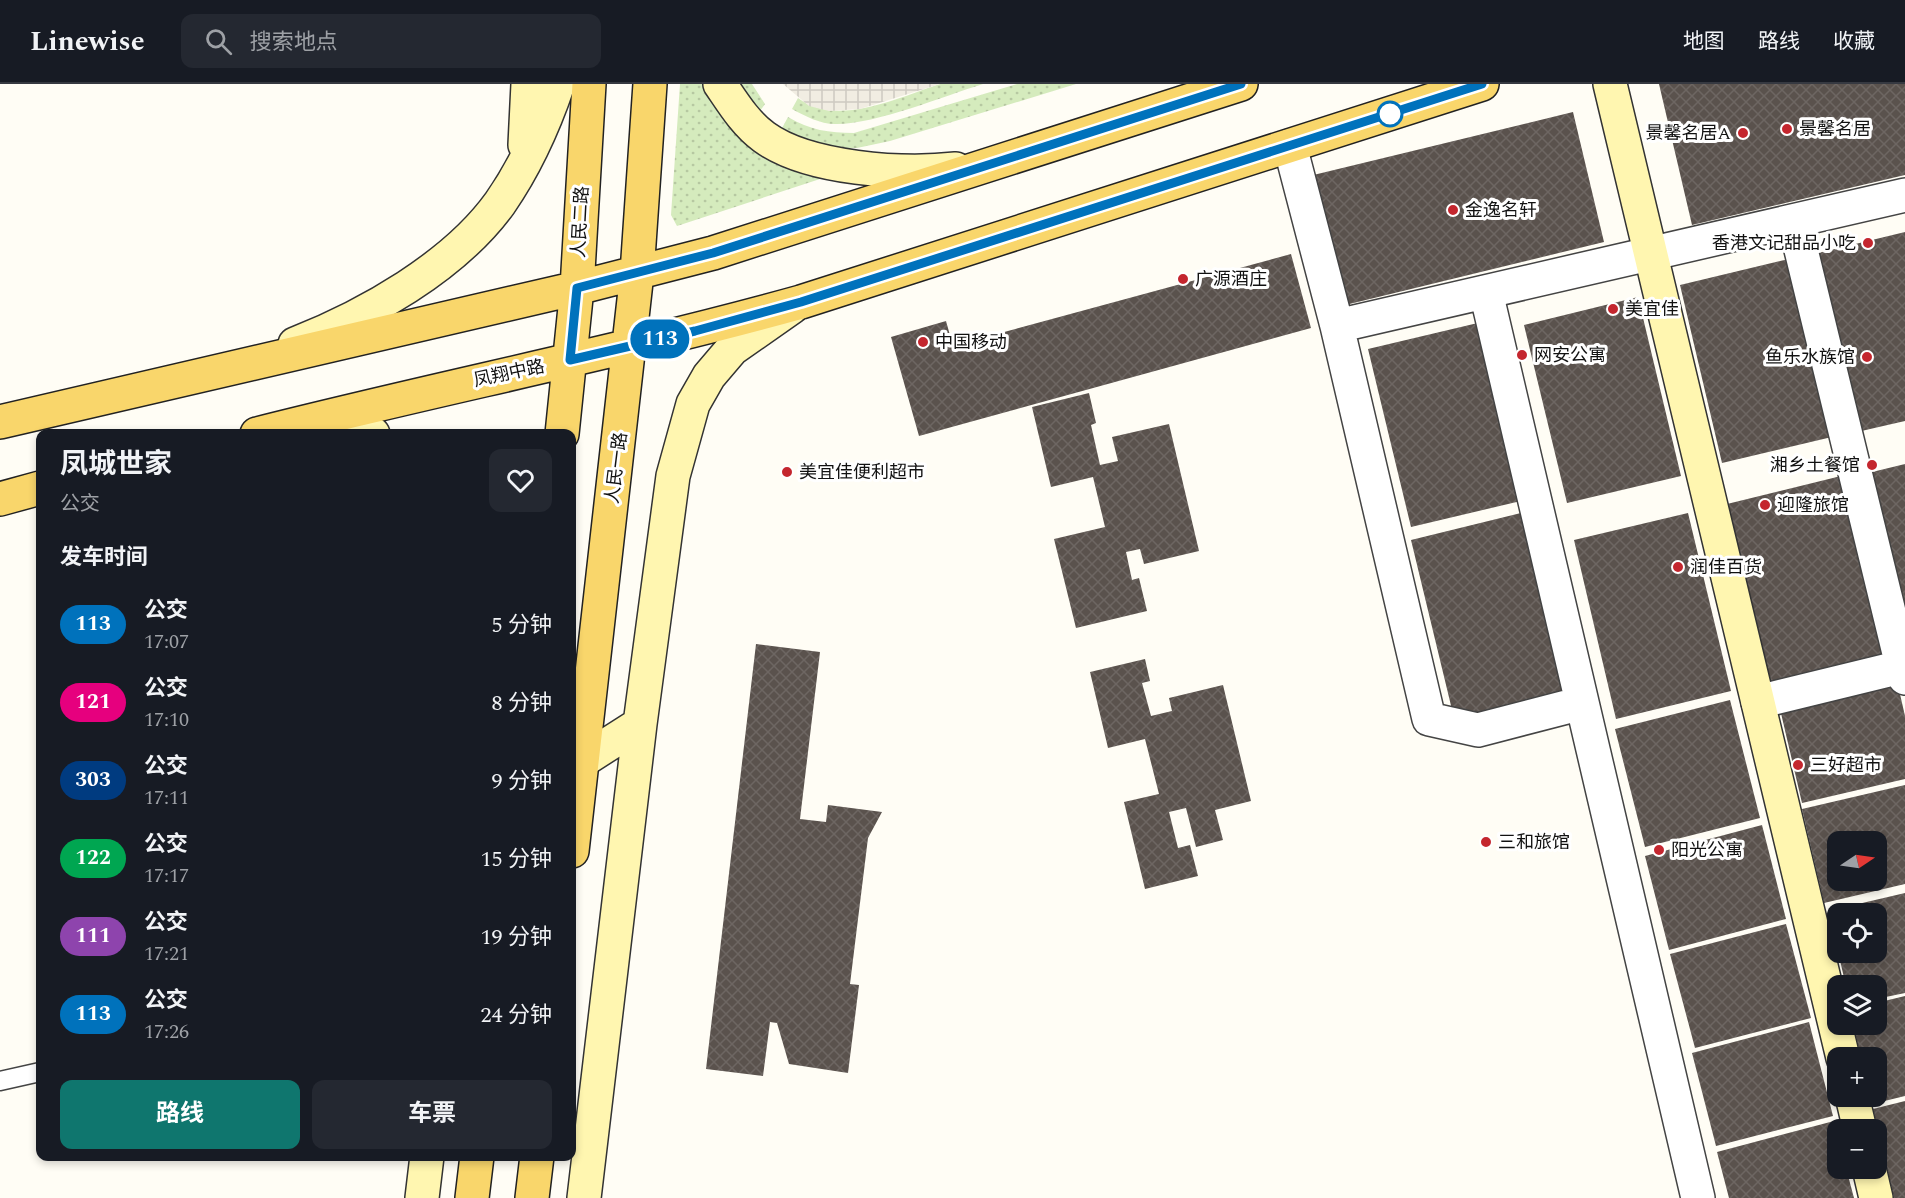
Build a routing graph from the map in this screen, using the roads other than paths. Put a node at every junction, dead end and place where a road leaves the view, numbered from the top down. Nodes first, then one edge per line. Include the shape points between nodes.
1 (528, 84) edge
2 (558, 84) edge
3 (589, 84) edge
4 (650, 84) edge
5 (720, 84) edge
6 (1241, 84) edge
7 (1482, 84) edge
8 (1610, 84) edge
9 (1290, 146) junction
10 (524, 164) junction
11 (987, 165) junction
12 (1905, 195) edge
13 (1794, 221) junction
14 (1651, 254) junction
15 (637, 273) junction
16 (577, 288) junction
17 (1486, 292) junction
18 (801, 302) junction
19 (1337, 326) junction
20 (630, 347) junction
21 (570, 360) junction
22 (250, 362) junction
23 (0, 422) edge
24 (299, 423) junction
25 (277, 429) edge
26 (339, 429) edge
27 (563, 429) edge
28 (36, 489) edge
29 (0, 499) edge
30 (1904, 670) edge
31 (1758, 702) junction
32 (1582, 703) junction
33 (640, 724) junction
34 (582, 761) junction
35 (576, 815) edge
36 (1840, 1047) edge
37 (36, 1073) edge
38 (0, 1082) edge
39 (426, 1161) edge
40 (476, 1161) edge
41 (536, 1161) edge
42 (1872, 1179) edge
43 (422, 1198) edge
44 (472, 1198) edge
45 (532, 1198) edge
46 (584, 1198) edge
47 (1698, 1198) edge
48 (1876, 1198) edge

1 - 10 main road
2 - 10 main road
3 - 16 main road, 人民二路
4 - 15 main road, 人民一路
5 - 11 main road via 738,112 763,137 791,153 878,170 921,173
6 - 11 main road
7 - 9 main road, 凤翔中路
8 - 14 main road
9 - 18 main road, 凤翔中路
9 - 19 street
10 - 22 main road via 499,204 472,236 431,270 327,332
11 - 15 main road via 713,253
12 - 13 street
13 - 14 street
13 - 30 street
14 - 17 street
14 - 31 main road
15 - 16 main road
15 - 20 main road, 人民一路
16 - 21 main road, 人民二路
16 - 22 main road
17 - 19 street
17 - 32 street
18 - 20 main road, 凤翔中路
18 - 33 main road via 732,349 709,376 693,404 674,476
19 - 32 street via 1429,719 1478,730
20 - 21 main road, 凤翔中路
20 - 34 main road, 人民一路
21 - 24 main road, 凤翔中路
21 - 27 main road
22 - 23 main road
24 - 25 main road, 凤翔中路
24 - 26 main road
28 - 29 main road
30 - 31 street
31 - 36 main road
32 - 47 street
33 - 34 main road
33 - 46 main road
34 - 35 main road, 人民一路
37 - 38 lane
39 - 43 main road
40 - 44 main road
41 - 45 main road
42 - 48 main road

